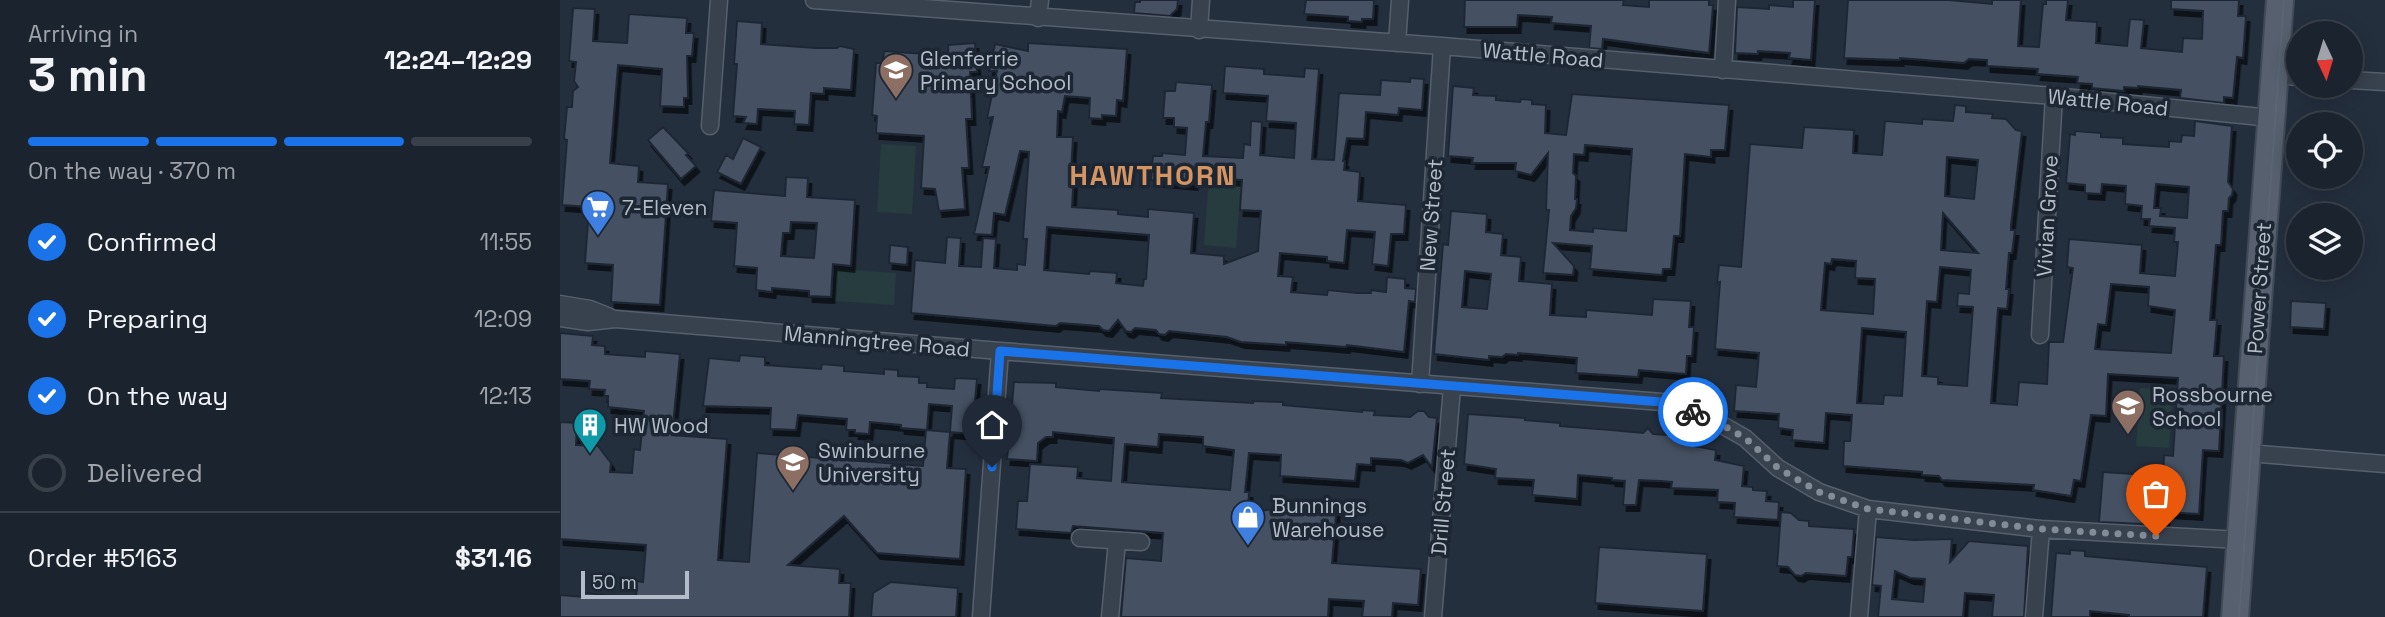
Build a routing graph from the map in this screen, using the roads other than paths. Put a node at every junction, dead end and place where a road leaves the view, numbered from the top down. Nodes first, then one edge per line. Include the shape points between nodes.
1 (719, 0) edge
2 (814, 0) edge
3 (1040, 0) edge
4 (1201, 0) edge
5 (1400, 0) edge
6 (1727, 0) edge
7 (2280, 0) edge
8 (1038, 18) junction
9 (1199, 30) junction
10 (1397, 43) junction
11 (1442, 46) junction
12 (1723, 70) junction
13 (2286, 76) edge
14 (2363, 81) edge
15 (2385, 82) edge
16 (2054, 96) junction
17 (2271, 118) junction
18 (710, 126) dead end
19 (560, 304) edge
20 (560, 318) edge
21 (615, 319) junction
22 (2040, 335) dead end
23 (1000, 351) junction
24 (1420, 384) junction
25 (1452, 387) junction
26 (2247, 453) junction
27 (2385, 464) edge
28 (1868, 509) junction
29 (2041, 529) junction
30 (1080, 538) dead end
31 (2240, 540) junction
32 (1117, 541) junction
33 (1141, 542) dead end
34 (981, 617) edge
35 (1110, 617) edge
36 (1433, 617) edge
37 (1859, 617) edge
38 (2034, 617) edge
39 (2235, 617) edge

1 - 18 street
2 - 8 street, Wattle Road
3 - 8 street
4 - 9 street
5 - 10 street
6 - 12 street
7 - 13 main road, Power Street
8 - 9 street, Wattle Road
9 - 10 street, Wattle Road
10 - 11 street, Wattle Road
11 - 12 street, Wattle Road
11 - 24 street, New Street
12 - 16 street, Wattle Road
13 - 17 main road, Power Street
14 - 15 street
16 - 17 street, Wattle Road
16 - 22 street, Vivian Grove
17 - 26 main road, Power Street
19 - 21 street, Manningtree Road
20 - 21 street, Manningtree Road
21 - 23 street, Manningtree Road
23 - 24 street, Manningtree Road
23 - 34 street
24 - 25 street, Manningtree Road
25 - 28 street, Manningtree Road via 1662,402 1708,417 1819,492
25 - 36 street, Drill Street
26 - 27 street
26 - 31 main road, Power Street
28 - 29 street, Manningtree Road
28 - 37 street
29 - 31 street, Manningtree Road
29 - 38 street
30 - 32 street
31 - 39 main road, Power Street
32 - 33 street
32 - 35 street

